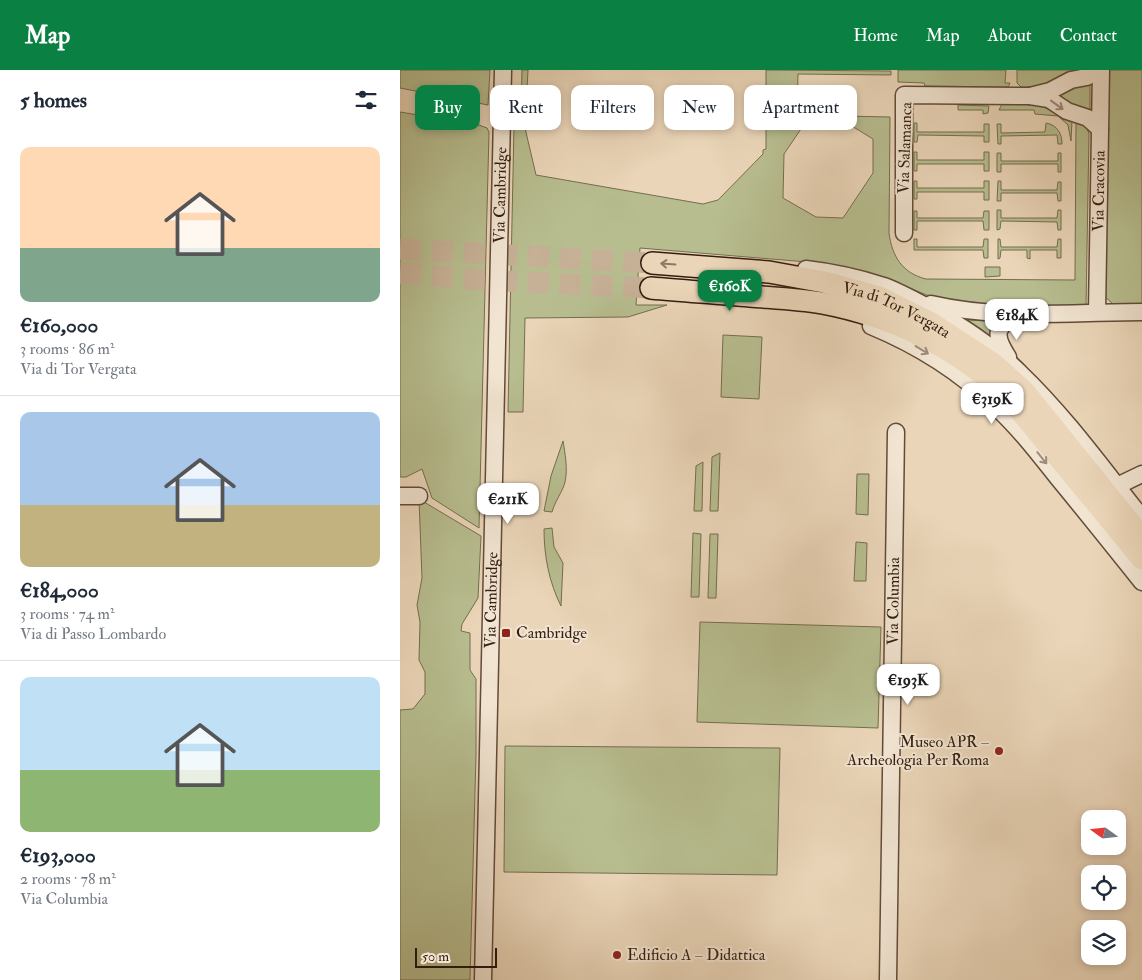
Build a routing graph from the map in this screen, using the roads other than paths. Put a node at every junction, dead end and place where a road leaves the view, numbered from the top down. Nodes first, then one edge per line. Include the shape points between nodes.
1 (503, 70) edge
2 (1099, 70) edge
3 (1081, 79) junction
4 (1030, 96) junction
5 (1100, 98) junction
6 (1078, 115) junction
7 (1100, 129) junction
8 (904, 233) dead end
9 (652, 263) tunnel mouth
10 (769, 272) junction
11 (651, 288) tunnel mouth
12 (907, 296) junction
13 (813, 302) junction
14 (1097, 312) junction
15 (1142, 312) edge
16 (1018, 314) junction
17 (1015, 367) junction
18 (896, 432) dead end
19 (1142, 474) edge
20 (1117, 486) junction
21 (400, 496) edge
22 (419, 496) dead end
23 (1142, 518) edge
24 (1142, 536) edge
25 (1142, 559) edge
26 (1142, 582) edge
27 (483, 980) edge
28 (888, 980) edge

1 - 27 street, Via Cambridge
2 - 3 street, Via Salamanca
2 - 5 street, Via Cracovia
3 - 4 street, Via Salamanca
3 - 5 street via 1095,83
4 -> 6 street, Via Salamanca via 1049,99
4 - 8 street, Via Salamanca via 904,95
5 - 6 street via 1098,108 1090,114
5 - 7 street, Via Cracovia
6 - 7 street, Via Salamanca via 1090,119
7 - 14 street, Via Cracovia
10 -> 9 main road, Via di Tor Vergata
10 - 12 street via 825,271 871,282
10 - 24 main road, Via di Tor Vergata via 879,297 932,324 980,354 1025,392
11 - 13 main road, Via di Tor Vergata
12 - 16 street via 971,312
12 - 17 street, Via di Tor Vergata via 971,332
13 - 25 main road, Via di Tor Vergata via 870,316 914,332 948,350 987,378 1018,408
13 -> 26 street, Via di Tor Vergata via 919,348 986,397 1026,439
14 - 15 street
14 - 16 street
16 - 17 street via 1004,322 998,333 1001,346
17 - 20 street, Via di Tor Vergata
18 - 28 street, Via Columbia
19 - 20 street
20 - 23 street, Via di Tor Vergata
21 - 22 street

